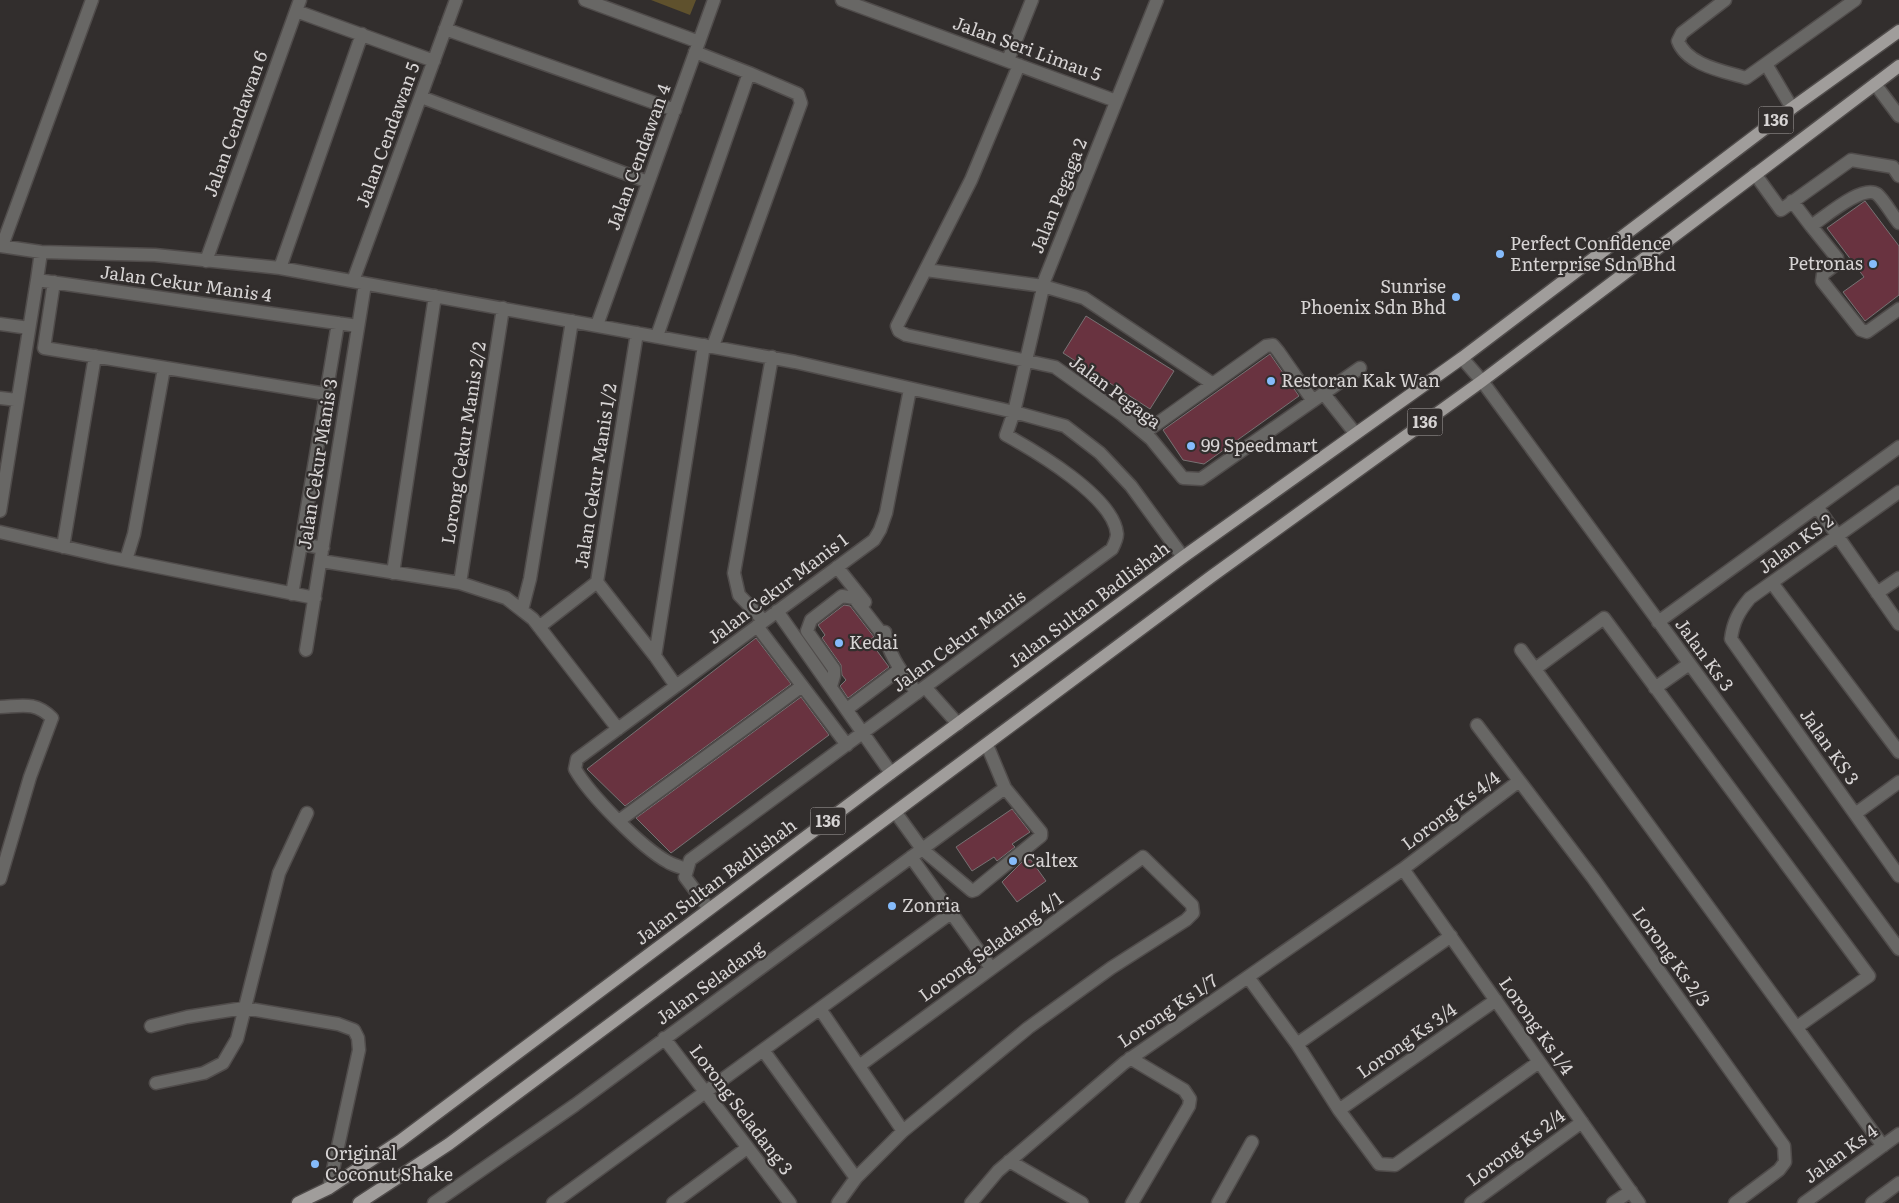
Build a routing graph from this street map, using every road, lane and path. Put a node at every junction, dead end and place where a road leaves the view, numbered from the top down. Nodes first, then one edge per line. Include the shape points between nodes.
1 (92, 0) edge
2 (456, 0) edge
3 (585, 0) edge
4 (714, 0) edge
5 (842, 0) edge
6 (1032, 0) edge
7 (1157, 0) edge
8 (1725, 0) edge
9 (1855, 0) edge
10 (298, 6) edge
11 (445, 29) junction
12 (1899, 31) edge
13 (362, 34) junction
14 (697, 47) junction
15 (434, 61) junction
16 (1014, 63) junction
17 (1766, 64) junction
18 (1899, 66) edge
19 (749, 73) junction
20 (1875, 84) junction
21 (421, 97) junction
22 (1116, 101) junction
23 (1792, 108) junction
24 (674, 110) junction
25 (1899, 116) edge
26 (1756, 174) junction
27 (1899, 176) edge
28 (648, 182) junction
29 (1792, 201) junction
30 (1899, 223) edge
31 (1811, 226) junction
32 (1, 246) edge
33 (41, 252) junction
34 (206, 260) junction
35 (280, 268) junction
36 (926, 270) junction
37 (37, 280) junction
38 (54, 282) junction
39 (359, 283) junction
40 (1043, 286) junction
41 (435, 296) junction
42 (503, 308) junction
43 (1899, 309) edge
44 (572, 321) junction
45 (338, 323) junction
46 (0, 324) edge
47 (358, 326) junction
48 (596, 326) junction
49 (29, 328) junction
50 (636, 332) junction
51 (657, 336) junction
52 (708, 346) junction
53 (95, 356) junction
54 (772, 357) junction
55 (1462, 358) junction
56 (1025, 360) junction
57 (164, 368) junction
58 (1360, 368) dead end
59 (1482, 381) junction
60 (1213, 384) junction
61 (910, 389) junction
62 (326, 394) junction
63 (0, 398) edge
64 (1318, 398) junction
65 (17, 400) junction
66 (1014, 412) junction
67 (1144, 433) junction
68 (1355, 433) junction
69 (1006, 435) joint
70 (1899, 447) edge
71 (1899, 492) edge
72 (1818, 508) junction
73 (0, 511) edge
74 (0, 532) edge
75 (1838, 536) junction
76 (301, 544) junction
77 (64, 547) junction
78 (323, 548) junction
79 (1183, 557) junction
80 (126, 560) junction
81 (321, 561) junction
82 (837, 567) junction
83 (393, 572) junction
84 (1899, 578) edge
85 (596, 582) junction
86 (460, 583) junction
87 (1772, 583) junction
88 (1878, 593) junction
89 (292, 594) junction
90 (315, 598) junction
91 (522, 610) junction
92 (777, 612) junction
93 (1658, 622) junction
94 (760, 624) junction
95 (1899, 624) edge
96 (539, 627) junction
97 (886, 639) junction
98 (1731, 639) joint
99 (306, 650) dead end
100 (1521, 650) dead end
101 (655, 656) junction
102 (1689, 664) junction
103 (900, 669) junction
104 (1535, 669) junction
105 (676, 686) junction
106 (802, 686) junction
107 (831, 686) junction
108 (1655, 688) junction
109 (921, 690) junction
110 (0, 707) edge
111 (847, 709) junction
112 (958, 724) junction
113 (1477, 725) dead end
114 (618, 729) junction
115 (864, 732) junction
116 (847, 744) junction
117 (987, 746) junction
118 (1899, 752) edge
119 (891, 773) junction
120 (1519, 781) junction
121 (1899, 782) edge
122 (1005, 788) junction
123 (307, 813) dead end
124 (896, 813) junction
125 (1855, 814) junction
126 (620, 820) junction
127 (922, 849) junction
128 (911, 857) junction
129 (688, 865) junction
130 (1403, 869) junction
131 (1899, 876) edge
132 (0, 879) edge
133 (709, 909) junction
134 (951, 913) junction
135 (1451, 936) junction
136 (1899, 949) edge
137 (991, 968) junction
138 (1248, 977) junction
139 (1496, 1000) junction
140 (244, 1008) junction
141 (820, 1009) junction
142 (151, 1026) dead end
143 (1797, 1027) junction
144 (664, 1038) junction
145 (1297, 1044) junction
146 (763, 1050) junction
147 (1130, 1058) junction
148 (1540, 1062) junction
149 (859, 1066) junction
150 (156, 1083) dead end
151 (705, 1092) junction
152 (1339, 1110) junction
153 (1582, 1122) junction
154 (904, 1131) junction
155 (1899, 1134) edge
156 (1252, 1142) dead end
157 (1883, 1146) junction
158 (747, 1148) junction
159 (1009, 1161) junction
160 (856, 1178) junction
161 (1899, 1183) edge
162 (329, 1188) junction
163 (1630, 1191) junction
164 (439, 1202) edge
165 (298, 1203) edge
166 (359, 1203) edge
167 (553, 1203) edge
168 (673, 1203) edge
169 (789, 1203) edge
170 (838, 1203) edge
171 (971, 1203) edge
172 (1082, 1203) edge
173 (1132, 1203) edge
174 (1218, 1203) edge
175 (1471, 1203) edge
176 (1613, 1203) edge
177 (1639, 1203) edge
178 (1735, 1203) edge
179 (1804, 1203) edge
180 (1872, 1203) edge

1 - 32 street
2 - 11 street, Jalan Cendawan 5
3 - 14 street
4 - 14 street, Jalan Cendawan 4
5 - 16 street, Jalan Seri Limau 5
6 - 16 street
7 - 22 street, Jalan Pegaga 2
8 - 17 street via 1682,33 1678,41 1682,51 1700,63 1746,78
9 - 17 street
10 - 13 street
10 - 34 street, Jalan Cendawan 6
11 - 15 street, Jalan Cendawan 5
11 - 24 street
12 - 23 main road, Jalan Sultan Badlishah / 136
13 - 15 street
13 - 35 street
14 - 19 street
14 - 24 street, Jalan Cendawan 4
15 - 21 street, Jalan Cendawan 5
16 - 22 street, Jalan Seri Limau 5
16 - 36 street via 971,180
17 - 23 street
18 - 20 main road, 136
19 - 51 street
19 - 52 street via 798,94 801,103
20 - 25 street
20 - 26 main road, 136
21 - 28 street
21 - 39 street, Jalan Cendawan 5
22 - 40 street, Jalan Pegaga 2
23 - 55 main road, Jalan Sultan Badlishah / 136
24 - 28 street, Jalan Cendawan 4
26 - 29 street via 1780,210
26 - 59 main road, 136
27 - 29 street via 1893,167 1851,160
28 - 48 street, Jalan Cendawan 4
29 - 31 street
30 - 31 street via 1877,194 1870,192 1855,196
31 - 43 street via 1838,262 1823,274 1822,281 1861,330 1867,332
32 - 33 street
33 - 34 street via 155,255
33 - 37 street
34 - 35 street
35 - 39 street
36 - 40 street
36 - 56 street, Jalan Pegaga via 897,326 898,330 906,335
37 - 38 street, Jalan Cekur Manis 4
37 - 49 street
38 - 45 street, Jalan Cekur Manis 4
38 - 53 street via 44,348
39 - 41 street
39 - 47 street, Jalan Cekur Manis 3
40 - 56 street, Jalan Pegaga 2
40 - 60 street via 1084,298
41 - 42 street
41 - 83 street
42 - 44 street
42 - 86 street, Lorong Cekur Manis 2/2
44 - 48 street
44 - 91 street via 530,579
45 - 47 street, Jalan Cekur Manis 4
45 - 62 street
46 - 49 street
47 - 78 street, Jalan Cekur Manis 3
48 - 50 street
49 - 65 street
50 - 51 street
50 - 85 street, Jalan Cekur Manis 1/2
51 - 52 street
52 - 54 street
52 - 101 street
53 - 57 street
53 - 77 street
54 - 61 street
54 - 94 street via 734,573 740,595
55 - 59 street, Jalan Ks 3
55 - 68 main road, Jalan Sultan Badlishah / 136
56 - 66 street, Jalan Pegaga 2
56 - 67 street, Jalan Pegaga via 1055,368
57 - 62 street
57 - 80 street via 134,534
58 - 64 street, Jalan Pegaga
59 - 93 street, Jalan Ks 3
59 - 117 main road, 136 via 1212,576
60 - 64 street via 1266,346 1273,345
60 - 67 street
61 - 66 street
61 - 82 street, Jalan Cekur Manis 1 via 880,530 874,540
62 - 76 street
63 - 65 street
64 - 67 street, Jalan Pegaga via 1201,479 1183,478
64 - 68 street
65 - 73 street
66 - 69 street, Jalan Pegaga 2
66 - 79 street via 1065,426 1100,453 1131,486
68 - 79 main road, Jalan Sultan Badlishah / 136
69 - 109 street, Jalan Cekur Manis via 1034,450 1082,484 1107,513 1117,536 1112,549
70 - 72 street
71 - 75 street, Jalan KS 2
72 - 75 street
72 - 93 street
74 - 77 street
75 - 87 street, Jalan KS 2
75 - 88 street
76 - 78 street
76 - 89 street
77 - 80 street
78 - 81 street, Jalan Cekur Manis 3
79 - 112 main road, Jalan Sultan Badlishah / 136
80 - 89 street
81 - 83 street
81 - 90 street, Jalan Cekur Manis 3
82 - 92 street, Jalan Cekur Manis 1
82 - 97 street via 885,627
83 - 86 street
84 - 88 street
85 - 96 street, Jalan Cekur Manis 1/2
85 - 101 street
86 - 91 street via 506,598
87 - 98 street, Jalan KS 2 via 1750,598 1740,611
87 - 118 street
88 - 95 street
89 - 90 street
90 - 99 street, Jalan Cekur Manis 3
91 - 96 street
92 - 94 street, Jalan Cekur Manis 1
92 - 107 street
93 - 102 street, Jalan Ks 3
94 - 105 street, Jalan Cekur Manis 1
94 - 106 street
96 - 114 street
97 - 103 street
97 - 107 street via 854,598 848,596 842,596 810,620 807,631 834,669
98 - 125 street, Jalan KS 3
100 - 104 street
101 - 105 street
102 - 108 street
102 - 136 street, Jalan Ks 3
103 - 109 street
103 - 111 street
104 - 108 street via 1604,618
104 - 143 street
105 - 114 street, Jalan Cekur Manis 1
106 - 116 street
106 - 126 street
107 - 111 street
108 - 143 street via 1869,976
109 - 112 street
109 - 115 street, Jalan Cekur Manis
110 - 132 street via 32,705 42,708 52,718 30,777
111 - 115 street
112 - 119 main road, Jalan Sultan Badlishah / 136
113 - 120 street, Lorong Ks 2/3
114 - 126 street, Jalan Cekur Manis 1 via 577,760 575,769 581,781
115 - 116 street, Jalan Cekur Manis
115 - 119 street
116 - 129 street, Jalan Cekur Manis
117 - 122 street
117 - 124 main road, 136
119 - 133 main road, Jalan Sultan Badlishah / 136
120 - 130 street, Lorong Ks 4/4
120 - 178 street, Lorong Ks 2/3 via 1593,878 1784,1146 1785,1162 1779,1170
121 - 125 street
122 - 127 street, Jalan Seladang
122 - 127 street via 1041,836 975,890 972,891
123 - 140 street via 279,873
124 - 127 street
124 - 166 main road, 136 via 674,974 449,1144
125 - 131 street, Jalan KS 3
126 - 129 street via 668,862
127 - 128 street, Jalan Seladang
128 - 134 street
128 - 144 street, Jalan Seladang
129 - 133 street via 685,876
130 - 135 street, Lorong Ks 1/4
130 - 138 street, Lorong Ks 1/7
133 - 162 main road, Jalan Sultan Badlishah / 136 via 400,1141
134 - 137 street
134 - 141 street
135 - 139 street, Lorong Ks 1/4
135 - 145 street
137 - 149 street, Lorong Seladang 4/1
137 - 154 street, Lorong Seladang 4/1 via 1143,857 1192,905 1193,913 1028,1028
138 - 145 street
138 - 147 street, Lorong Ks 1/7
139 - 148 street, Lorong Ks 1/4
139 - 152 street, Lorong Ks 3/4
140 - 142 street
140 - 150 street via 237,1039 223,1063 204,1072
140 - 162 street via 338,1024 354,1030 358,1038 359,1050
141 - 146 street
141 - 149 street
143 - 157 street
144 - 151 street, Lorong Seladang 3
144 - 164 street, Jalan Seladang
145 - 152 street
146 - 151 street
146 - 160 street
147 - 159 street, Lorong Ks 1/7
147 - 173 street via 1184,1090 1190,1099 1190,1106
148 - 152 street via 1395,1164 1379,1164
148 - 153 street, Lorong Ks 1/4
149 - 154 street
151 - 158 street, Lorong Seladang 3
151 - 167 street
153 - 163 street, Lorong Ks 1/4
153 - 175 street, Lorong Ks 2/4
154 - 160 street
155 - 157 street, Jalan Ks 4
156 - 174 street
157 - 179 street, Jalan Ks 4
158 - 168 street
158 - 169 street, Lorong Seladang 3
159 - 171 street, Lorong Ks 1/7
159 - 172 street
160 - 170 street
161 - 180 street
162 - 165 main road, Jalan Sultan Badlishah / 136
163 - 176 street
163 - 177 street, Lorong Ks 1/4

